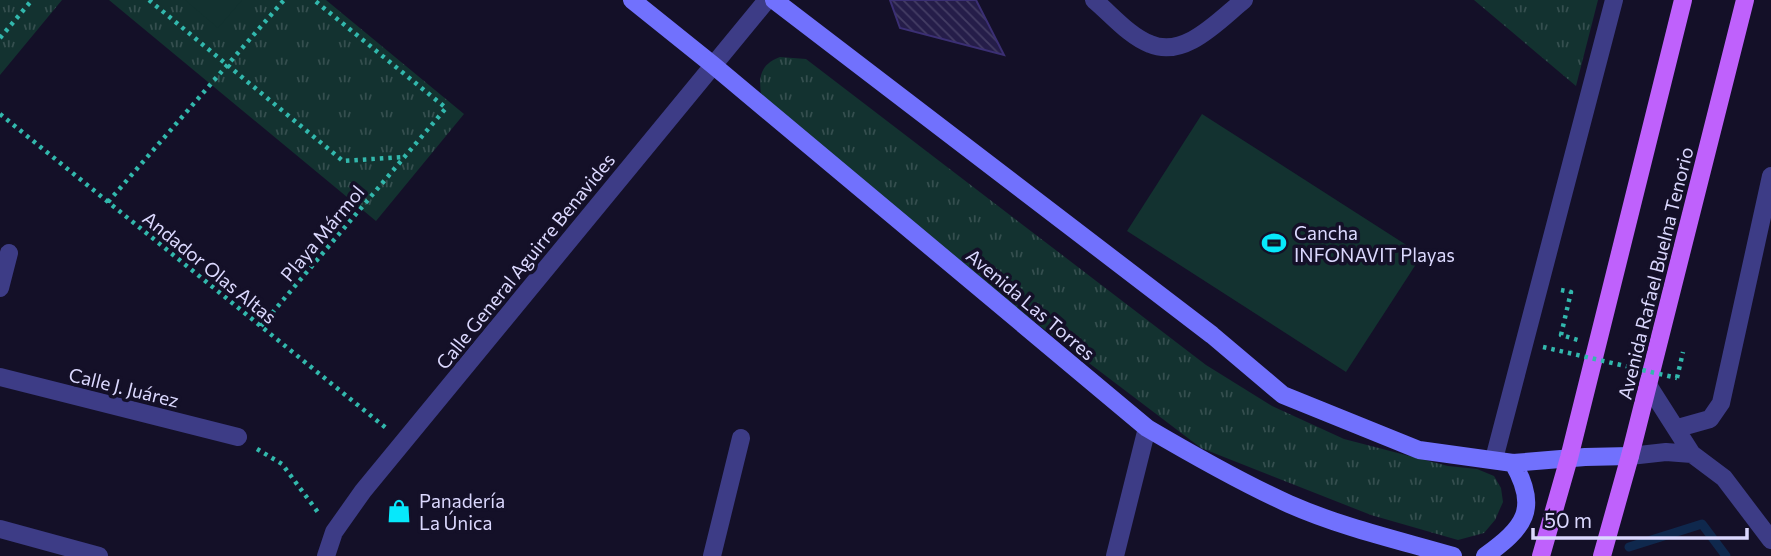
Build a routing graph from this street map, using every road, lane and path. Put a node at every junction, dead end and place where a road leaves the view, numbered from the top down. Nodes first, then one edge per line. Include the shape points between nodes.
1 (32, 0) edge
2 (149, 0) edge
3 (284, 0) edge
4 (314, 0) edge
5 (632, 0) edge
6 (767, 0) edge
7 (774, 0) edge
8 (1094, 0) edge
9 (1244, 0) edge
10 (1614, 0) edge
11 (1683, 0) edge
12 (1745, 0) edge
13 (0, 38) edge
14 (227, 65) junction
15 (713, 65) junction
16 (0, 114) edge
17 (404, 157) junction
18 (1771, 176) edge
19 (108, 202) junction
20 (9, 253) dead end
21 (0, 288) edge
22 (1556, 289) dead end
23 (261, 326) junction
24 (1545, 335) dead end
25 (1598, 345) junction
26 (0, 377) edge
27 (1677, 378) dead end
28 (1648, 385) junction
29 (1147, 428) junction
30 (1678, 428) junction
31 (238, 437) joint
32 (741, 438) dead end
33 (403, 442) junction
34 (1692, 454) junction
35 (1630, 456) junction
36 (1569, 458) junction
37 (1494, 459) junction
38 (1513, 463) junction
39 (0, 529) edge
40 (334, 532) junction
41 (1771, 540) edge
42 (99, 556) edge
43 (326, 556) edge
44 (712, 556) edge
45 (1115, 556) edge
46 (1453, 556) edge
47 (1485, 556) edge
48 (1541, 556) edge
49 (1602, 556) edge

1 - 13 path
2 - 14 path
3 - 14 path
4 - 17 path, Playa Mármol via 446,108
5 - 15 street, Avenida Las Torres
6 - 15 street, Calle General Aguirre Benavides
7 - 37 street via 1212,335 1283,396 1419,450
8 - 9 street via 1140,38 1169,48 1191,41
10 - 37 street
11 - 25 main road, Avenida Rafael Buelna Tenorio
12 - 28 main road, Avenida Rafael Buelna Tenorio
14 - 17 path via 343,161
14 - 19 path
15 - 29 street, Avenida Las Torres
15 - 33 street, Calle General Aguirre Benavides
16 - 19 path, Andador Olas Altas
17 - 23 path, Playa Mármol
18 - 30 street via 1721,403 1710,419
19 - 23 path, Andador Olas Altas
20 - 21 street
22 - 25 path via 1571,292 1561,335
23 - 33 path, Andador Olas Altas
24 - 27 path, bridge via 1543,347
25 - 36 main road, Avenida Rafael Buelna Tenorio
26 - 31 street, Calle J. Juárez
28 - 30 street
28 - 35 main road, Avenida Rafael Buelna Tenorio
29 - 45 street
29 - 46 street, Avenida Las Torres via 1289,504
30 - 34 street
31 - 40 path via 282,464
32 - 44 street
33 - 40 street, Calle General Aguirre Benavides
34 - 35 street
34 - 41 street via 1724,478
35 - 36 street
35 - 49 main road, Avenida Rafael Buelna Tenorio
36 - 38 street
36 - 48 main road, Avenida Rafael Buelna Tenorio
37 - 38 street
38 - 47 street via 1524,481 1526,508 1511,538
39 - 42 street
40 - 43 street, Calle General Aguirre Benavides

